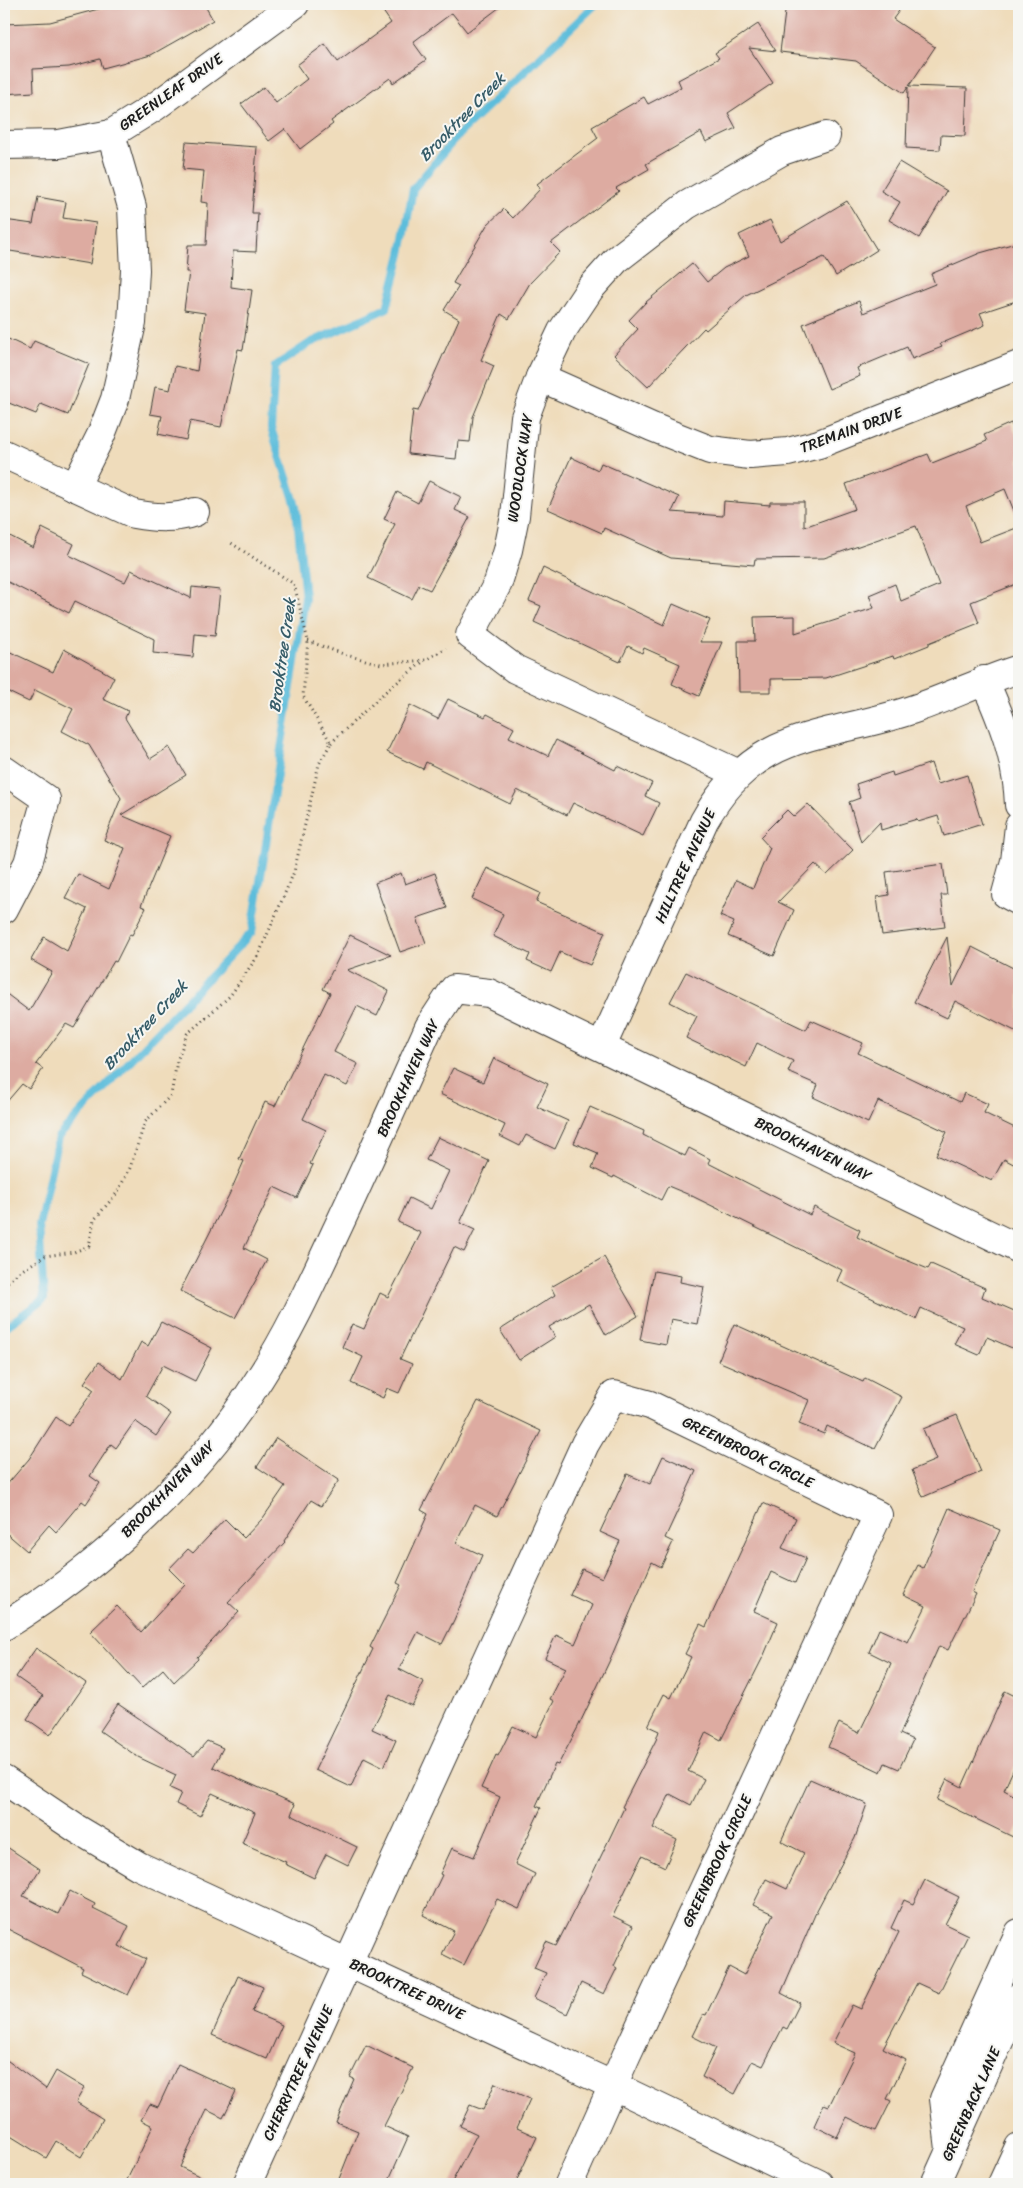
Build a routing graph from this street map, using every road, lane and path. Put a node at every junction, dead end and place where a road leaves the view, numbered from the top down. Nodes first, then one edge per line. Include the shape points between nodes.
1 (279, 8) edge
2 (111, 134) junction
3 (826, 136) dead end
4 (4, 145) edge
5 (1019, 365) edge
6 (540, 377) junction
7 (4, 454) edge
8 (75, 488) junction
9 (196, 512) dead end
10 (232, 543) dead end
11 (308, 641) junction
12 (446, 648) dead end
13 (426, 660) junction
14 (1019, 669) edge
15 (984, 680) junction
16 (331, 742) junction
17 (4, 770) edge
18 (739, 774) junction
19 (1019, 805) edge
20 (1019, 826) edge
21 (1019, 901) edge
22 (4, 909) edge
23 (602, 1046) junction
24 (1019, 1249) edge
25 (4, 1285) edge
26 (4, 1626) edge
27 (4, 1780) edge
28 (1019, 1933) edge
29 (349, 1962) junction
30 (1019, 1997) edge
31 (614, 2086) junction
32 (1019, 2147) edge
33 (950, 2149) junction
34 (247, 2184) edge
35 (569, 2184) edge
36 (818, 2184) edge
37 (935, 2184) edge
38 (1002, 2184) edge

1 - 2 street, GREENLEAF DRIVE via 156,106
2 - 4 street, GREENLEAF DRIVE via 59,144
2 - 8 street via 132,207 135,270 132,323 114,399 101,435
3 - 6 street, WOODLOCK WAY via 782,151 687,205 616,260 590,289 562,331
5 - 6 street, TREMAIN DRIVE via 819,444 788,452 750,455 710,450
6 - 18 street, WOODLOCK WAY via 525,417 508,550 498,583 470,636 515,669
7 - 8 street
8 - 9 street via 134,514 170,517
10 - 11 path via 294,584
11 - 13 path via 381,664
11 - 16 path via 303,696
12 - 13 path
13 - 16 path via 385,692
14 - 15 street, HILLTREE AVENUE
15 - 18 street, HILLTREE AVENUE via 916,709 788,743
15 - 19 street via 1008,739 1018,779
16 - 25 path via 319,764 294,872 259,954 230,996 187,1034 177,1061 172,1095 145,1122 130,1168 117,1193 94,1220 89,1246 74,1252 45,1256
17 - 22 street via 46,799 28,863
18 - 23 street, HILLTREE AVENUE via 704,821
20 - 21 street via 1015,861 1006,894
23 - 24 street, BROOKHAVEN WAY
23 - 26 street, BROOKHAVEN WAY via 490,992 454,989 429,1027 291,1325 234,1416 198,1462 105,1555
27 - 29 street, BROOKTREE DRIVE via 139,1866
28 - 33 street via 944,2099
29 - 31 street, BROOKTREE DRIVE
29 - 31 street, GREENBROOK CIRCLE via 585,1444 614,1395 650,1405 878,1515
29 - 34 street, CHERRYTREE AVENUE
30 - 33 street, GREENBACK LANE
31 - 35 street
31 - 36 street, BROOKTREE DRIVE
32 - 38 street
33 - 37 street, GREENBACK LANE

